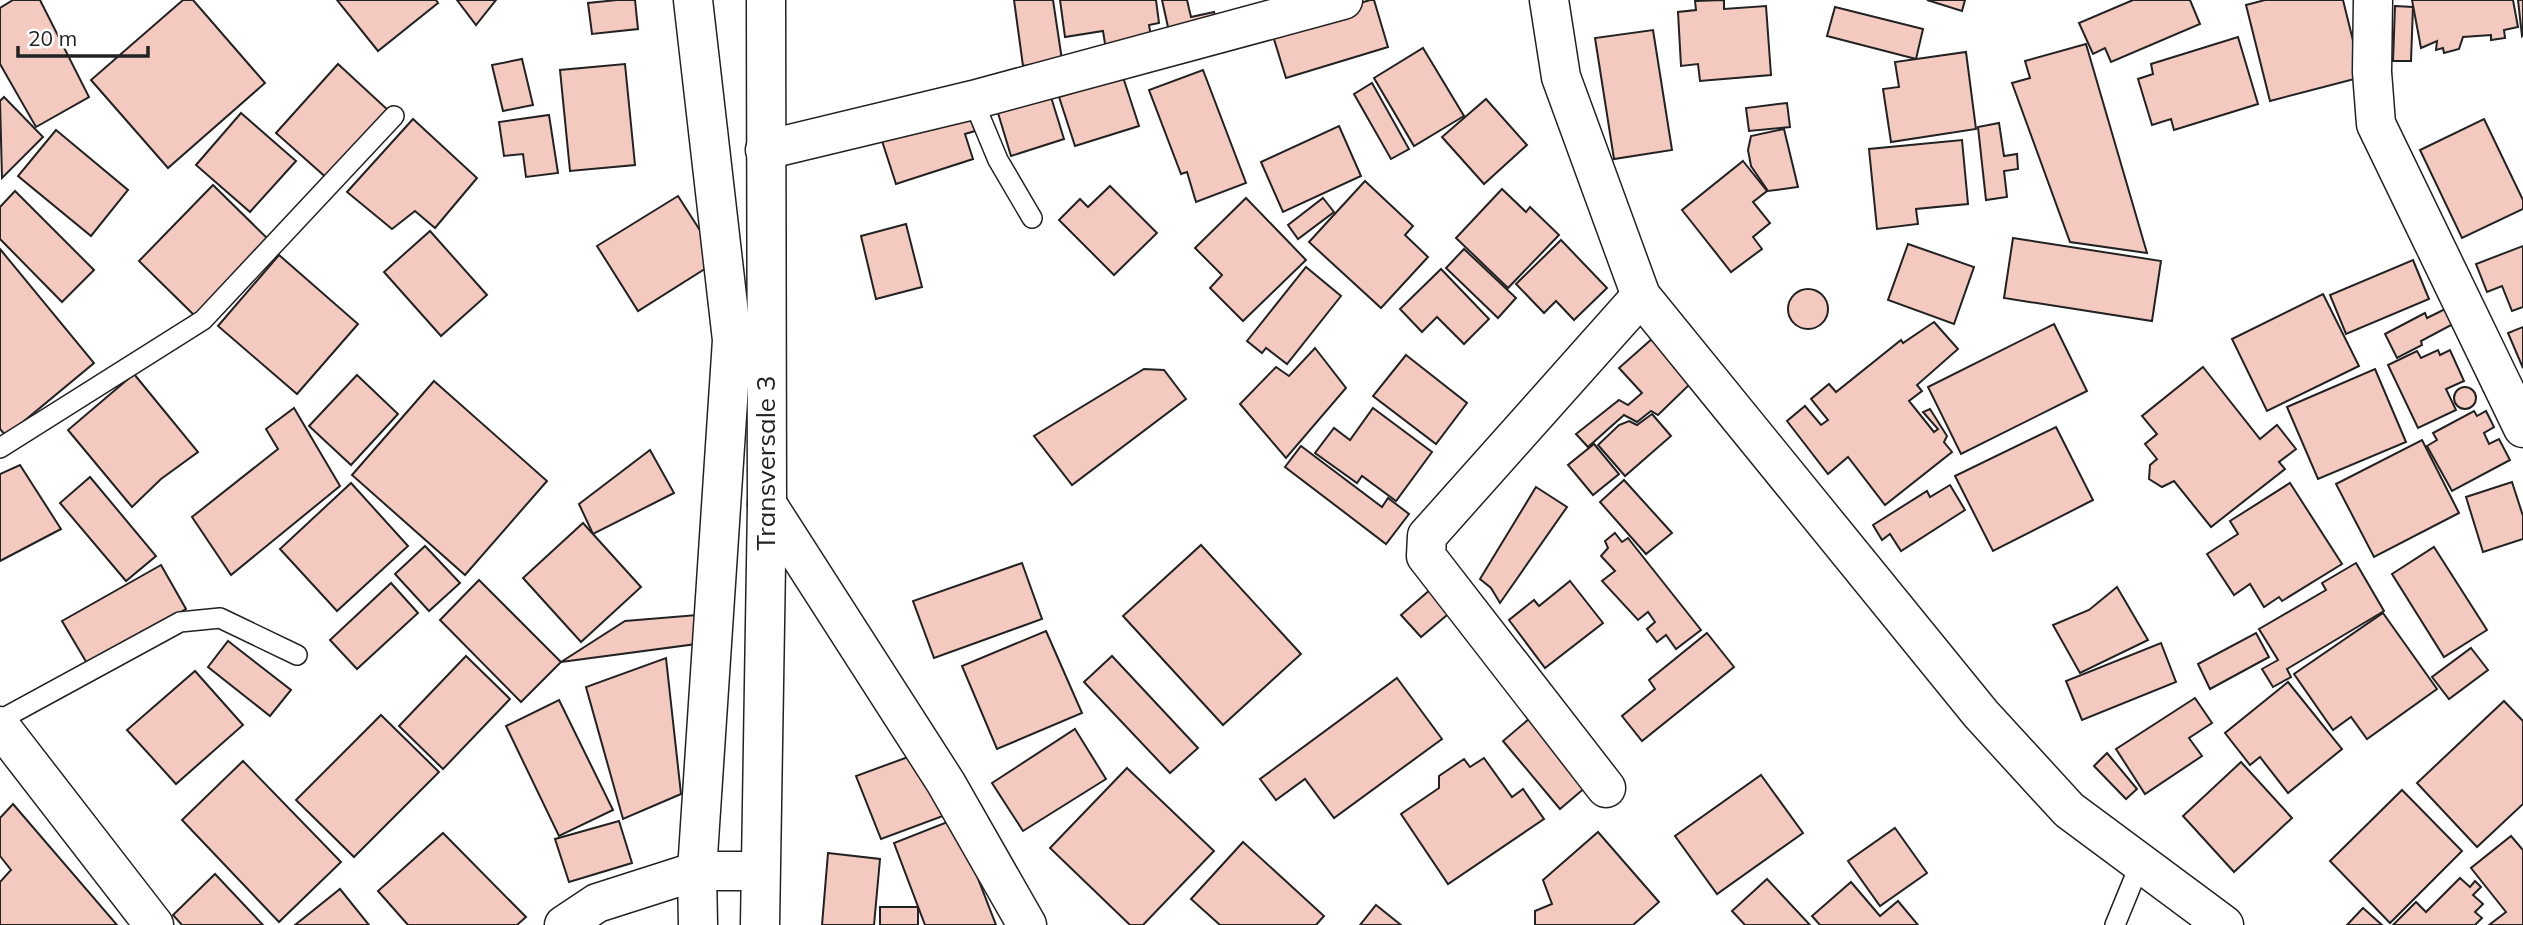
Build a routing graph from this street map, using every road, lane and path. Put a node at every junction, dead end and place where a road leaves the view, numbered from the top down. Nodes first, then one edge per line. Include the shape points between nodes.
1 (693, 0) edge
2 (766, 0) edge
3 (1549, 0) edge
4 (2373, 0) edge
5 (1343, 1) edge
6 (973, 100) junction
7 (394, 116) dead end
8 (765, 150) junction
9 (1032, 218) dead end
10 (1641, 296) junction
11 (2523, 428) edge
12 (0, 449) edge
13 (767, 504) junction
14 (297, 655) dead end
15 (0, 720) edge
16 (0, 726) edge
17 (1606, 788) dead end
18 (2140, 864) junction
19 (760, 870) junction
20 (697, 871) junction
21 (154, 925) edge
22 (564, 925) edge
23 (698, 925) edge
24 (760, 925) edge
25 (1027, 925) edge
26 (2115, 925) edge
27 (2224, 925) edge

1 - 20 street via 732,340
2 - 8 street, Transversale 3
3 - 10 street via 1561,77
4 - 11 street via 2376,124
5 - 6 street
6 - 8 street
6 - 9 lane via 998,160
7 - 12 lane via 203,320
8 - 13 street, Transversale 3
10 - 17 street via 1427,536 1426,556
10 - 18 street via 1982,714 2069,810
13 - 19 street, Transversale 3
13 - 25 street via 946,783
14 - 15 lane via 220,618 180,622
16 - 21 street
18 - 26 lane
18 - 27 street
19 - 20 street
19 - 24 street, Transversale 3
20 - 22 street via 597,903
20 - 23 street

